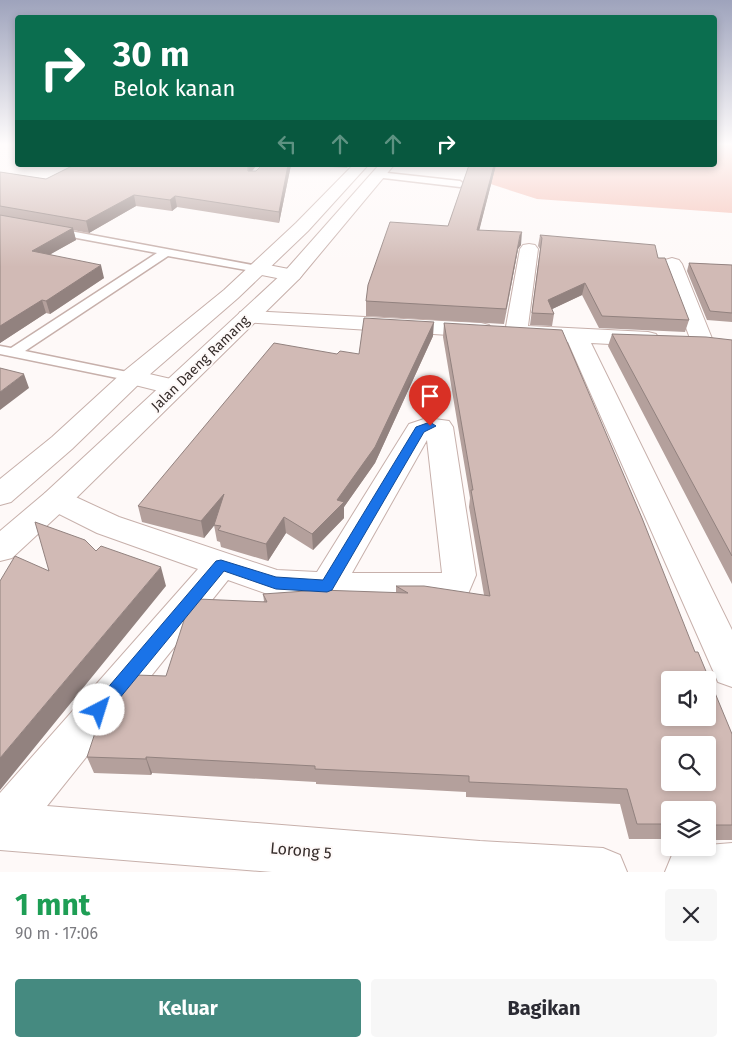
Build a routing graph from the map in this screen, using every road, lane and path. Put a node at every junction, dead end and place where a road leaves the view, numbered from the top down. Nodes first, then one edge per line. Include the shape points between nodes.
1 (351, 186) edge
2 (358, 186) edge
3 (39, 228) edge
4 (528, 249) dead end
5 (165, 253) junction
6 (672, 264) dead end
7 (258, 269) junction
8 (292, 275) junction
9 (248, 317) junction
10 (516, 332) junction
11 (577, 337) junction
12 (686, 340) junction
13 (724, 344) edge
14 (6, 351) edge
15 (132, 377) junction
16 (175, 387) junction
17 (0, 495) edge
18 (56, 500) junction
19 (0, 549) edge
20 (221, 565) junction
21 (327, 586) junction
22 (732, 670) edge
23 (1, 827) edge
24 (732, 867) edge
25 (603, 872) edge
26 (689, 872) edge

1 - 7 street, Jalan Daeng Ramang
2 - 8 street, Jalan Daeng Ramang
3 - 5 lane
4 - 10 street
5 - 7 lane
5 - 14 lane
6 - 12 street
7 - 8 street
7 - 15 street, Jalan Daeng Ramang
8 - 9 street, Jalan Daeng Ramang
9 - 10 street
9 - 16 street, Jalan Daeng Ramang
10 - 11 street
11 - 12 street
11 - 22 street
12 - 13 street
14 - 15 lane
15 - 16 street
15 - 17 street, Jalan Daeng Ramang via 62,443
16 - 18 street, Jalan Daeng Ramang
18 - 19 street, Jalan Daeng Ramang
18 - 20 street via 108,525
20 - 21 street via 276,583
20 - 23 street
21 - 21 street via 448,587 456,584 458,575 439,427 427,426 420,430
23 - 25 street, Lorong 5
24 - 26 street

